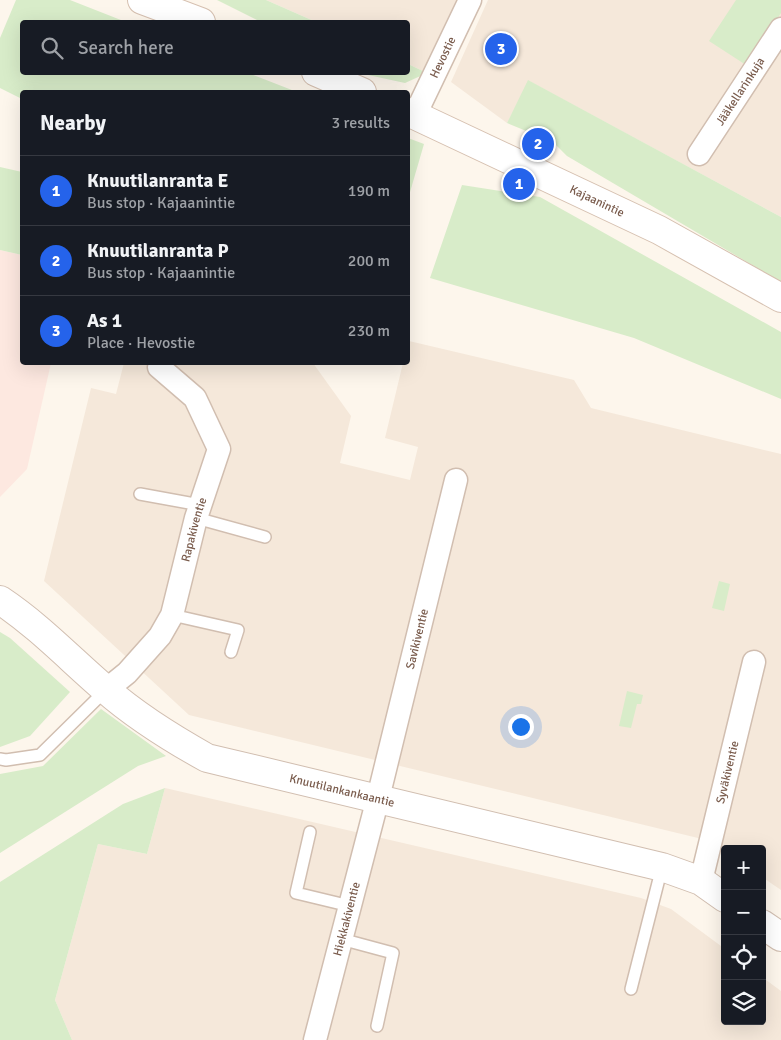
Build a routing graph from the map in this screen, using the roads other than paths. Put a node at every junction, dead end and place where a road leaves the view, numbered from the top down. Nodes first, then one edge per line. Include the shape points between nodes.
1 (142, 0) edge
2 (470, 0) edge
3 (195, 20) edge
4 (781, 29) edge
5 (323, 75) edge
6 (357, 90) edge
7 (411, 114) edge
8 (699, 154) dead end
9 (781, 298) edge
10 (159, 367) dead end
11 (456, 480) dead end
12 (140, 494) dead end
13 (198, 512) junction
14 (265, 537) dead end
15 (0, 600) edge
16 (172, 615) junction
17 (232, 652) dead end
18 (754, 662) dead end
19 (106, 690) junction
20 (0, 759) edge
21 (378, 798) junction
22 (310, 832) dead end
23 (662, 867) junction
24 (701, 880) junction
25 (721, 895) edge
26 (350, 906) junction
27 (766, 927) edge
28 (781, 937) edge
29 (341, 939) junction
30 (631, 989) dead end
31 (377, 1026) dead end
32 (315, 1040) edge

1 - 3 street
2 - 7 street, Hevostie
4 - 8 street, Jääkellarinkuja
5 - 6 street
7 - 9 street, Kajaanintie via 659,230
10 - 13 street, Rapakiventie via 195,398 219,449
11 - 21 street, Savikiventie
12 - 13 lane
13 - 14 lane
13 - 16 street, Rapakiventie
15 - 19 street, Knuutilankankaantie via 30,620
16 - 17 lane via 238,630
16 - 19 street, Rapakiventie via 160,636 127,673
18 - 24 street, Syväkiventie
19 - 20 lane via 40,755
19 - 21 street, Knuutilankankaantie via 158,730 207,758
21 - 23 street, Knuutilankankaantie
21 - 26 street, Hiekkakiventie
22 - 26 lane via 296,893
23 - 24 street, Knuutilankankaantie
23 - 30 lane
24 - 25 street, Knuutilankankaantie
26 - 29 street, Hiekkakiventie
27 - 28 street
29 - 31 lane via 393,952
29 - 32 street, Hiekkakiventie

